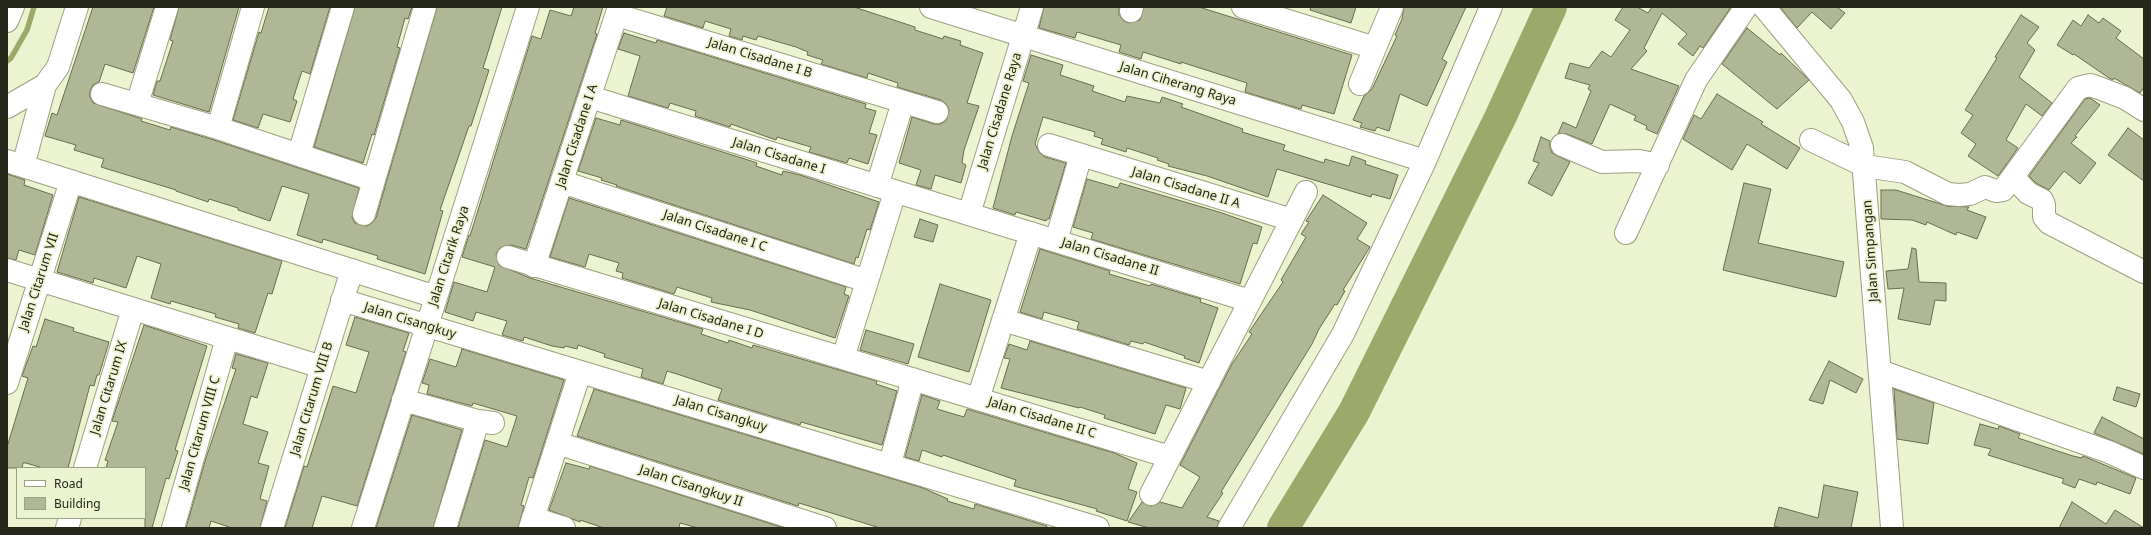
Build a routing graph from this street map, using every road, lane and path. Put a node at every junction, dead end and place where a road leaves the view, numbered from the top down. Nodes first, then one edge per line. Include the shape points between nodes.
1 (13, 7) edge
2 (76, 7) edge
3 (167, 7) edge
4 (253, 7) edge
5 (343, 7) edge
6 (424, 7) edge
7 (528, 7) edge
8 (931, 7) edge
9 (1032, 7) edge
10 (1243, 7) edge
11 (1392, 7) edge
12 (1491, 7) edge
13 (1746, 7) edge
14 (1764, 7) edge
15 (618, 11) edge
16 (7, 21) edge
17 (1023, 36) junction
18 (1375, 48) junction
19 (1360, 84) dead end
20 (45, 85) junction
21 (102, 94) dead end
22 (590, 97) junction
23 (903, 102) junction
24 (137, 104) junction
25 (7, 107) edge
26 (2144, 110) edge
27 (937, 112) dead end
28 (218, 128) junction
29 (1811, 140) dead end
30 (1562, 145) dead end
31 (1049, 146) dead end
32 (299, 154) junction
33 (1081, 155) junction
34 (1425, 161) junction
35 (15, 163) edge
36 (1658, 165) junction
37 (1865, 166) junction
38 (2013, 177) junction
39 (374, 180) junction
40 (71, 181) junction
41 (562, 182) junction
42 (886, 189) junction
43 (1306, 192) dead end
44 (364, 214) dead end
45 (969, 214) junction
46 (1292, 220) junction
47 (1031, 233) junction
48 (1626, 233) dead end
49 (1056, 241) junction
50 (508, 257) dead end
51 (534, 266) junction
52 (7, 270) edge
53 (352, 270) junction
54 (2144, 272) edge
55 (41, 280) junction
56 (867, 281) junction
57 (436, 297) junction
58 (342, 300) junction
59 (1250, 301) junction
60 (133, 309) junction
61 (1003, 320) junction
62 (427, 326) junction
63 (227, 338) junction
64 (843, 358) junction
65 (322, 367) junction
66 (580, 372) junction
67 (1880, 372) junction
68 (913, 379) junction
69 (1209, 382) junction
70 (7, 383) edge
71 (978, 399) junction
72 (403, 400) junction
73 (557, 443) junction
74 (1170, 457) junction
75 (890, 464) junction
76 (85, 467) edge
77 (2144, 468) edge
78 (1151, 494) dead end
79 (532, 523) edge
80 (173, 528) edge
81 (272, 528) edge
82 (363, 528) edge
83 (445, 528) edge
84 (564, 528) edge
85 (825, 528) edge
86 (1098, 528) edge
87 (1229, 528) edge
88 (1892, 528) edge

1 - 16 street
2 - 20 street via 58,67
3 - 24 street
4 - 28 street
5 - 32 street
6 - 39 street
7 - 57 street, Jalan Citarik Raya
8 - 17 street, Jalan Ciherang Raya
9 - 17 street, Jalan Cisadane Raya
10 - 18 street
11 - 18 street
12 - 34 street
13 - 36 street via 1696,80
14 - 37 street, Jalan Simpangan via 1841,100 1853,122
15 - 22 street, Jalan Cisadane I A
15 - 23 street, Jalan Cisadane I B
17 - 34 street, Jalan Ciherang Raya
17 - 45 street, Jalan Cisadane Raya
18 - 19 street
20 - 25 street
20 - 35 street
21 - 24 street
22 - 41 street, Jalan Cisadane I A
22 - 42 street, Jalan Cisadane I
23 - 27 street, Jalan Cisadane I B
23 - 42 street
24 - 28 street
26 - 38 street via 2125,98 2090,85 2078,88
28 - 32 street
29 - 37 street
30 - 36 street via 1602,162 1639,161
31 - 33 street, Jalan Cisadane II A
32 - 39 street
33 - 46 street, Jalan Cisadane II A
33 - 49 street
34 - 87 street via 1343,334
35 - 40 street
36 - 48 street
37 - 38 street via 1905,172 1948,194 1959,195 1985,187 1996,191 2003,190
37 - 67 street, Jalan Simpangan
38 - 54 street via 2028,193 2042,200 2044,217 2049,223
39 - 44 street
40 - 53 street
40 - 55 street, Jalan Citarum VII
41 - 51 street, Jalan Cisadane I A
41 - 56 street, Jalan Cisadane I C
42 - 45 street, Jalan Cisadane I
42 - 56 street
43 - 46 street
45 - 47 street, Jalan Cisadane II
46 - 59 street
47 - 49 street, Jalan Cisadane II
47 - 61 street
49 - 59 street, Jalan Cisadane II
50 - 51 street, Jalan Cisadane I D
51 - 64 street, Jalan Cisadane I D
52 - 55 street
53 - 57 street
53 - 58 street, Jalan Citarum VIII B
55 - 60 street
55 - 70 street, Jalan Citarum VII
56 - 64 street
57 - 62 street, Jalan Citarik Raya
58 - 62 street, Jalan Cisangkuy
58 - 65 street, Jalan Citarum VIII B
59 - 69 street
60 - 63 street
60 - 76 street, Jalan Citarum IX
61 - 69 street
61 - 71 street
62 - 66 street, Jalan Cisangkuy
62 - 72 street, Jalan Citarik Raya
63 - 65 street
63 - 80 street, Jalan Citarum VIII C
64 - 68 street, Jalan Cisadane I D
65 - 81 street, Jalan Citarum VIII B
66 - 73 street
66 - 75 street, Jalan Cisangkuy
67 - 77 street via 2109,452
67 - 88 street, Jalan Simpangan
68 - 71 street, Jalan Cisadane II C
68 - 75 street
69 - 74 street
71 - 74 street, Jalan Cisadane II C
72 - 82 street, Jalan Citarik Raya
72 - 83 street via 486,422
73 - 79 street
73 - 85 street, Jalan Cisangkuy II
74 - 78 street
75 - 86 street, Jalan Cisangkuy
79 - 84 street

